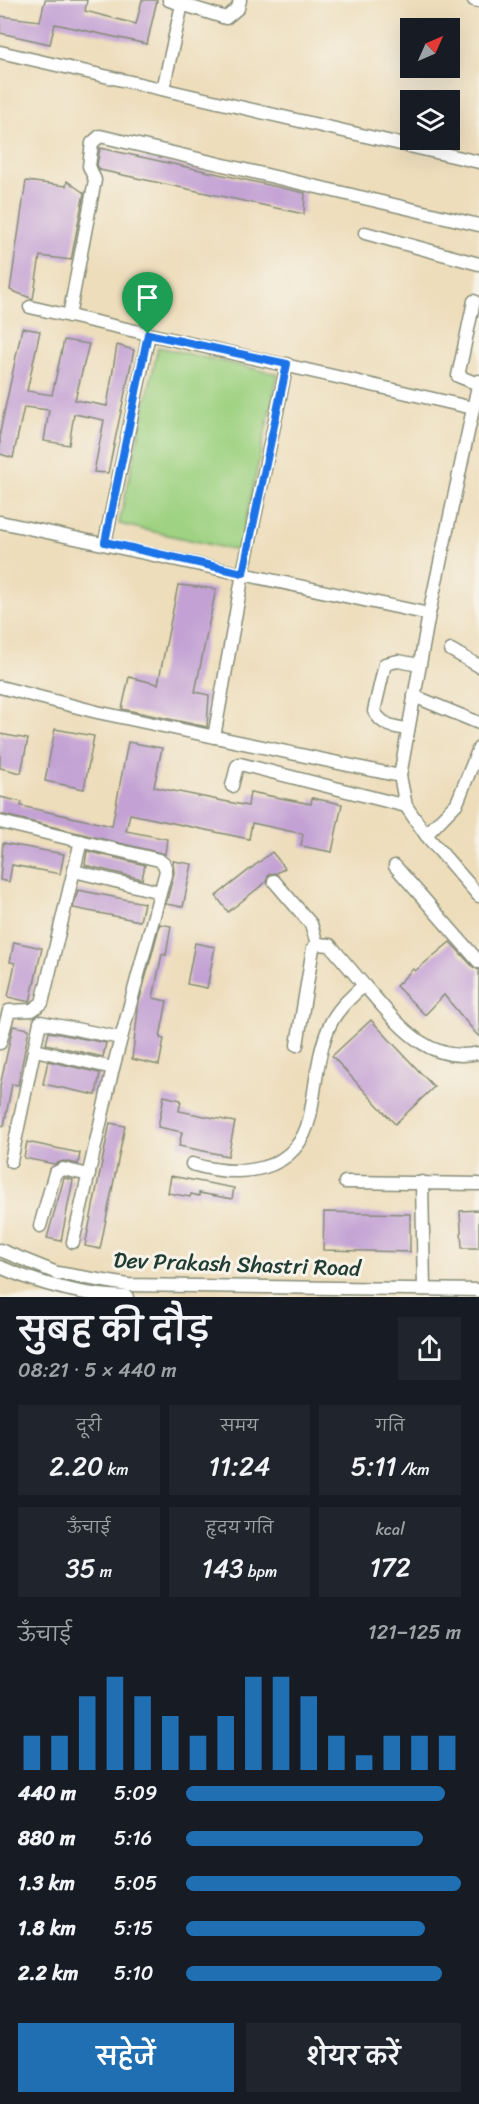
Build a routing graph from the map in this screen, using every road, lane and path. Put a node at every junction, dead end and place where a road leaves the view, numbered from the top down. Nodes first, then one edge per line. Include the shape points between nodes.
1 (169, 0) edge
2 (240, 0) edge
3 (474, 0) edge
4 (479, 1) edge
5 (182, 2) edge
6 (0, 52) edge
7 (163, 89) junction
8 (479, 162) edge
9 (479, 225) edge
10 (365, 233) dead end
11 (479, 264) edge
12 (474, 301) dead end
13 (30, 307) dead end
14 (69, 316) junction
15 (148, 334) junction
16 (287, 364) junction
17 (479, 382) edge
18 (473, 408) junction
19 (0, 522) edge
20 (105, 542) junction
21 (243, 573) junction
22 (429, 614) junction
23 (451, 650) dead end
24 (419, 665) junction
25 (479, 666) edge
26 (0, 687) edge
27 (414, 696) junction
28 (479, 723) edge
29 (408, 729) junction
30 (214, 736) junction
31 (479, 748) edge
32 (400, 776) junction
33 (232, 786) dead end
34 (406, 806) junction
35 (0, 822) edge
36 (426, 835) junction
37 (81, 841) junction
38 (395, 866) dead end
39 (74, 871) junction
40 (274, 881) dead end
41 (160, 892) junction
42 (479, 896) edge
43 (317, 944) junction
44 (479, 962) edge
45 (364, 985) junction
46 (5, 1009) edge
47 (121, 1038) junction
48 (0, 1043) edge
49 (297, 1045) dead end
50 (34, 1050) junction
51 (479, 1053) edge
52 (113, 1068) junction
53 (11, 1161) dead end
54 (192, 1164) dead end
55 (89, 1175) junction
56 (345, 1182) dead end
57 (422, 1182) junction
58 (479, 1184) edge
59 (40, 1226) dead end
60 (73, 1242) dead end
61 (0, 1250) edge
62 (0, 1267) edge
63 (424, 1289) junction
64 (479, 1290) edge
65 (127, 1297) edge

1 - 5 street
2 - 5 street via 238,8 226,18
3 - 4 street
5 - 7 street
6 - 7 street
7 - 8 street
9 - 14 street via 100,136 92,143 89,166 95,180
10 - 11 street
12 - 17 street via 458,376
13 - 14 street
14 - 15 street
15 - 16 street
15 - 20 street
16 - 18 street
16 - 21 street
17 - 18 street
18 - 22 street
19 - 20 street
20 - 21 street
21 - 22 street
21 - 30 street
22 - 24 street
23 - 25 street
24 - 27 street
24 - 29 street via 398,661 385,664 374,711 379,720 390,726
26 - 30 street
27 - 28 street
27 - 29 street
29 - 32 street
30 - 32 street
31 - 36 street via 457,803
32 - 34 street
33 - 34 street via 240,764
34 - 36 street
35 - 37 street
36 - 42 street
37 - 39 street
37 - 41 street via 159,860 166,871
38 - 44 street
39 - 41 street
39 - 46 street via 42,1003 32,1010
40 - 43 street via 311,924
41 - 47 street
43 - 45 street via 330,945
43 - 49 street via 313,948
45 - 51 street via 413,1038 456,1057
45 - 54 street via 329,1026 314,1080 309,1118 304,1133 288,1154 268,1167 242,1172 219,1172
46 - 48 street
47 - 50 street via 40,1022
47 - 52 street
50 - 52 street
50 - 53 street
52 - 55 street
55 - 59 street via 63,1169 55,1173
55 - 60 street
56 - 57 street
57 - 58 street
57 - 63 street
61 - 63 street, Dev Prakash Shastri Road via 57,1273 128,1285
62 - 65 street, Dev Prakash Shastri Road via 40,1284 96,1296
63 - 64 street, Dev Prakash Shastri Road

